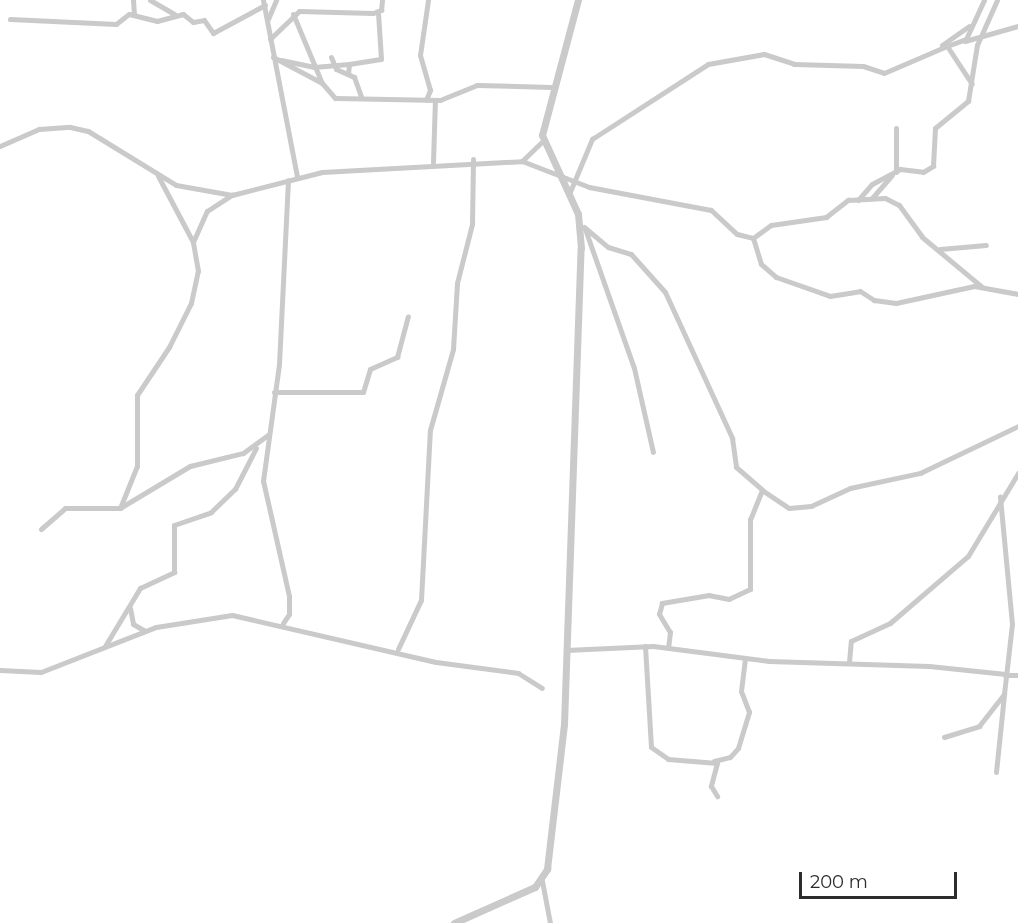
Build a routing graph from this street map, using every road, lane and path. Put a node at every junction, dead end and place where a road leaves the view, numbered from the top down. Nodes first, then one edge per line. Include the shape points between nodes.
1 (133, 0) edge
2 (150, 0) edge
3 (276, 0) edge
4 (382, 0) edge
5 (428, 0) edge
6 (578, 0) edge
7 (984, 0) edge
8 (997, 0) edge
9 (264, 3) edge
10 (378, 12) junction
11 (134, 14) junction
12 (176, 14) junction
13 (293, 14) junction
14 (10, 19) dead end
15 (268, 19) junction
16 (970, 26) junction
17 (1018, 26) edge
18 (982, 37) junction
19 (270, 39) junction
20 (964, 41) junction
21 (947, 46) junction
22 (940, 47) junction
23 (331, 57) dead end
24 (276, 59) junction
25 (349, 64) junction
26 (334, 65) junction
27 (310, 66) junction
28 (348, 74) junction
29 (322, 83) junction
30 (972, 84) junction
31 (551, 87) junction
32 (361, 96) junction
33 (426, 100) junction
34 (435, 100) junction
35 (896, 128) dead end
36 (542, 142) junction
37 (0, 146) edge
38 (472, 159) junction
39 (522, 161) junction
40 (433, 162) junction
41 (894, 173) junction
42 (157, 174) junction
43 (297, 177) junction
44 (560, 179) junction
45 (288, 180) junction
46 (572, 182) junction
47 (569, 194) junction
48 (232, 195) junction
49 (872, 198) junction
50 (858, 200) junction
51 (582, 224) junction
52 (753, 238) junction
53 (193, 242) junction
54 (986, 245) dead end
55 (940, 249) junction
56 (982, 287) junction
57 (1018, 294) edge
58 (408, 316) dead end
59 (274, 392) junction
60 (1018, 426) edge
61 (269, 434) junction
62 (256, 448) junction
63 (653, 452) dead end
64 (1018, 473) edge
65 (762, 490) junction
66 (1000, 497) junction
67 (120, 508) junction
68 (40, 529) dead end
69 (130, 608) junction
70 (120, 621) junction
71 (283, 623) junction
72 (136, 627) junction
73 (145, 631) junction
74 (105, 646) junction
75 (645, 646) junction
76 (668, 648) junction
77 (398, 649) junction
78 (566, 650) junction
79 (745, 659) junction
80 (849, 662) junction
81 (0, 670) edge
82 (1006, 674) junction
83 (1018, 675) edge
84 (542, 688) dead end
85 (1004, 694) junction
86 (944, 736) dead end
87 (714, 761) junction
88 (996, 772) dead end
89 (717, 796) dead end
90 (542, 881) junction
91 (454, 923) edge
92 (550, 923) edge

1 - 11 street
2 - 12 street
3 - 15 street
4 - 10 street
5 - 33 street via 420,55 430,90
6 - 31 street
7 - 16 street
8 - 18 street
9 - 12 street via 213,33 204,20 193,22
9 - 15 street
10 - 13 street via 310,9
10 - 25 street via 381,59
11 - 12 street via 157,21
11 - 14 street via 116,24
13 - 19 street
13 - 27 street
15 - 19 street
16 - 20 street
16 - 22 street
17 - 18 street
18 - 20 street
18 - 30 street
19 - 24 street
20 - 21 street
21 - 22 street
21 - 30 street
22 - 46 street via 884,73 863,66 794,64 764,54 708,64 592,139
23 - 26 street
24 - 27 street
24 - 29 street
24 - 43 street
25 - 26 street
25 - 28 street
26 - 27 street
26 - 28 street
27 - 29 street
28 - 32 street
29 - 32 street via 331,97
30 - 41 street via 968,100 936,128 933,166 923,172
31 - 34 street via 477,85
31 - 36 street
32 - 33 street
33 - 34 street
34 - 40 street
35 - 41 street
36 - 39 street
36 - 44 street
37 - 42 street via 39,129 70,127 88,131
38 - 39 street
38 - 40 street
38 - 77 street via 472,224 457,283 453,349 430,430 421,600
39 - 44 street
40 - 43 street
41 - 49 street
41 - 50 street via 872,184
42 - 48 street via 186,188
42 - 53 street
43 - 45 street
44 - 46 street
44 - 47 street
45 - 48 street
45 - 59 street
46 - 47 street
46 - 52 street via 711,210 737,234
47 - 51 street
48 - 53 street via 207,211
49 - 50 street
49 - 55 street via 899,205 922,237
50 - 52 street via 817,220 771,225
51 - 63 street via 634,368
51 - 65 street via 608,247 632,254 665,292 732,438 736,467
51 - 78 street via 580,364 566,550
52 - 56 street via 757,256 770,272 821,294 860,291 894,303 959,287
53 - 67 street via 198,264 191,303 136,395 137,466
54 - 55 street
55 - 56 street
56 - 57 street
58 - 59 street via 397,357 370,369 363,392
59 - 61 street
60 - 65 street via 920,473 850,488 804,508 789,508
61 - 62 street
61 - 71 street via 263,486 290,596 290,614
62 - 67 street via 190,466
62 - 69 street via 235,489 211,512 174,525 174,572 145,583
64 - 66 street
65 - 76 street via 750,519 750,590 729,599 708,595 662,603 659,614 670,632
66 - 80 street via 968,556 890,623 851,640
66 - 82 street via 1012,624
67 - 68 street via 64,508
69 - 70 street
69 - 72 street
70 - 72 street
70 - 74 street
71 - 73 street via 232,615
71 - 77 street via 324,638
72 - 73 street
73 - 74 street
74 - 81 street via 41,672
75 - 76 street
75 - 78 street
75 - 87 street via 651,747 668,759
76 - 79 street
77 - 84 street via 435,662 518,673
78 - 90 street via 562,748
79 - 80 street
79 - 87 street via 741,691 749,712 738,748 730,757
80 - 82 street
82 - 83 street
82 - 85 street
85 - 86 street via 979,726
85 - 88 street
87 - 89 street via 718,769 711,786
90 - 91 street
90 - 92 street

